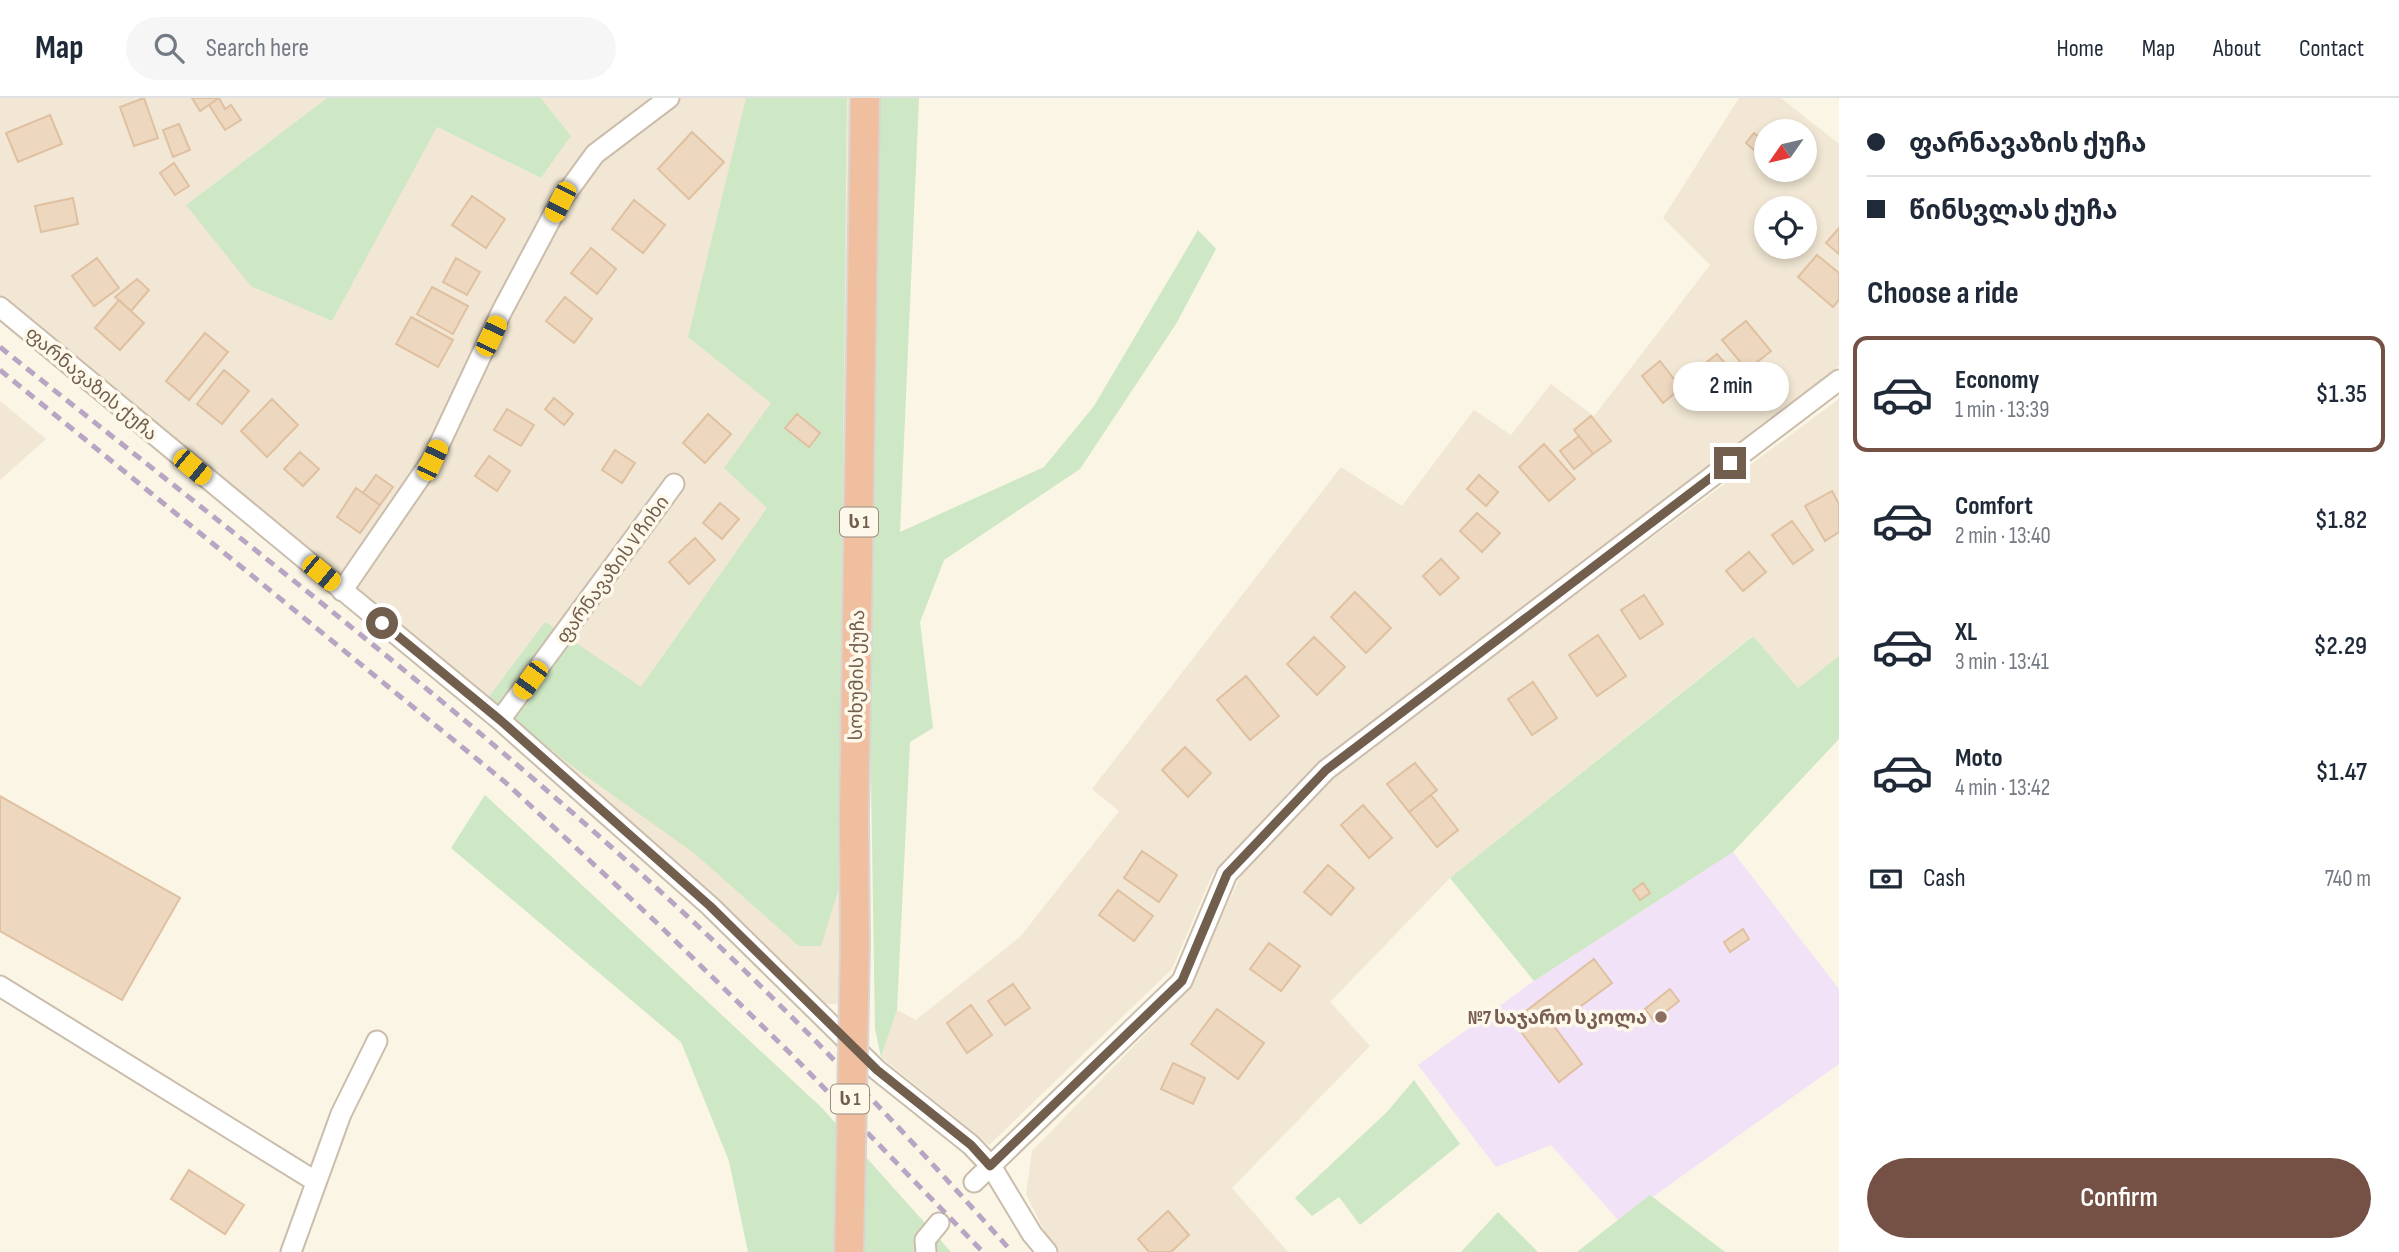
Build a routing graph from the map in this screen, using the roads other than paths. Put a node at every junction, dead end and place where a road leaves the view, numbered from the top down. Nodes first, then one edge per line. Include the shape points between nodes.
1 (669, 98) edge
2 (865, 98) edge
3 (0, 307) edge
4 (1839, 380) edge
5 (674, 484) dead end
6 (342, 591) junction
7 (500, 720) junction
8 (0, 986) edge
9 (377, 1041) dead end
10 (990, 1166) junction
11 (315, 1181) junction
12 (974, 1182) dead end
13 (939, 1223) dead end
14 (292, 1252) edge
15 (849, 1252) edge
16 (926, 1252) edge
17 (1047, 1252) edge

1 - 6 street via 595,154 560,202 502,311 432,460
2 - 15 highway, სოხუმის ქუჩა / ს 1, bridge
3 - 6 street, ფარნავაზის ქუჩა
4 - 10 street via 1326,770 1227,874 1182,981
5 - 7 street, ფარნავაზის V ჩიხი
6 - 7 street, ფარნავაზის ქუჩა
7 - 10 street, ფარნავაზის ქუჩა via 710,906 877,1070 971,1145
8 - 11 street
9 - 11 street
10 - 12 street
10 - 17 street, ფარნავაზის ქუჩა
11 - 14 street
13 - 16 street via 925,1240

